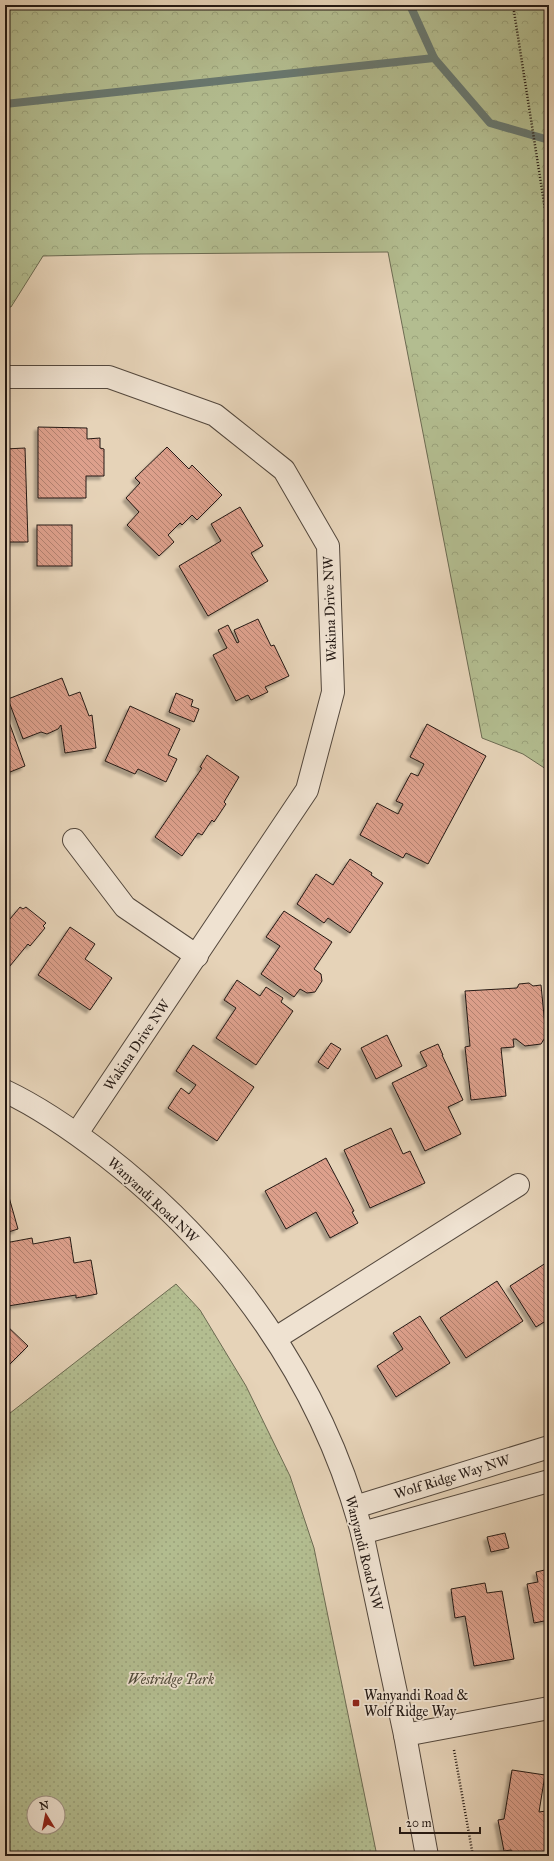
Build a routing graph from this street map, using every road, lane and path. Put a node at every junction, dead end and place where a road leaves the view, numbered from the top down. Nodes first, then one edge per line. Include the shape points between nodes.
1 (513, 5) edge
2 (549, 227) edge
3 (5, 377) edge
4 (74, 840) dead end
5 (197, 956) junction
6 (5, 1091) edge
7 (77, 1133) junction
8 (518, 1185) dead end
9 (276, 1338) junction
10 (549, 1447) edge
11 (549, 1480) edge
12 (355, 1507) junction
13 (362, 1533) junction
14 (549, 1708) edge
15 (449, 1727) junction
16 (405, 1735) junction
17 (427, 1856) edge
18 (473, 1856) edge

1 - 2 path via 544,209
3 - 5 street, Wakina Drive NW via 109,377 215,415 284,470 328,546 333,692 307,790
4 - 5 street via 125,907
5 - 7 street, Wakina Drive NW
6 - 7 street, Wanyandi Road NW
7 - 9 street, Wanyandi Road NW via 178,1219 227,1272
8 - 9 street
9 - 12 street, Wanyandi Road NW via 301,1380 332,1444
10 - 12 street, Wolf Ridge Way NW
11 - 13 street, Wolf Ridge Way NW
12 - 13 street, Wanyandi Road NW
13 - 16 street, Wanyandi Road NW
14 - 15 street
15 - 16 street
15 - 18 path
16 - 17 street, Wanyandi Road NW

